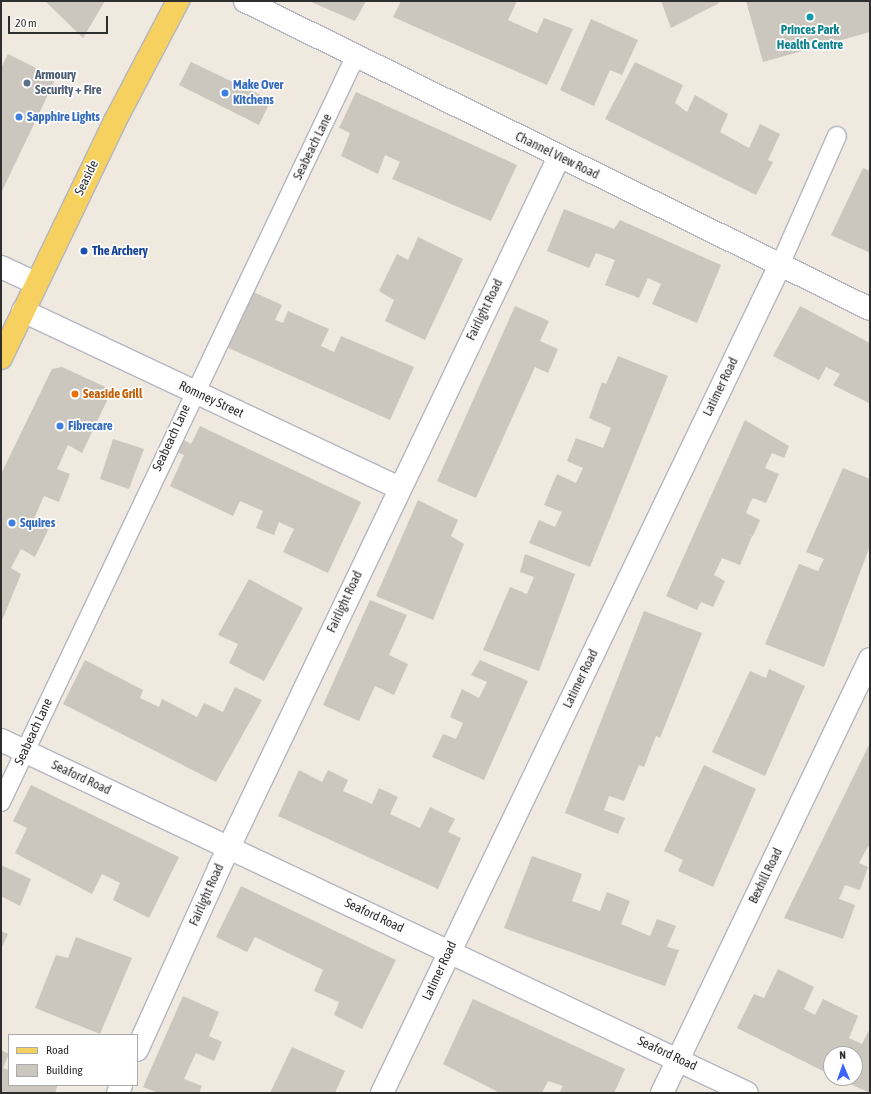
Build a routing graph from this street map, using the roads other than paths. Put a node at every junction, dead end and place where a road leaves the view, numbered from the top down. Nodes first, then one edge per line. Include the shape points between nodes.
1 (178, 1) edge
2 (245, 1) edge
3 (356, 55) junction
4 (837, 136) dead end
5 (559, 157) junction
6 (780, 265) junction
7 (1, 267) edge
8 (36, 283) junction
9 (870, 309) edge
10 (23, 311) junction
11 (1, 358) edge
12 (194, 392) junction
13 (399, 488) junction
14 (870, 659) edge
15 (1, 740) edge
16 (24, 751) junction
17 (1, 802) edge
18 (229, 848) junction
19 (450, 952) junction
20 (138, 1048) edge
21 (678, 1059) junction
22 (382, 1093) edge
23 (662, 1093) edge
24 (747, 1093) edge

1 - 8 main road, Seaside
2 - 3 street, Channel View Road
3 - 5 street, Channel View Road
3 - 12 lane, Seabeach Lane
4 - 6 lane
5 - 6 street, Channel View Road
5 - 13 street, Fairlight Road
6 - 9 street, Channel View Road
6 - 19 street, Latimer Road
7 - 8 street
8 - 10 main road, Seaside
10 - 11 main road, Seaside
10 - 12 street, Romney Street
12 - 13 street, Romney Street
12 - 16 lane, Seabeach Lane
13 - 18 street, Fairlight Road
14 - 21 street, Bexhill Road
15 - 16 street, Seaford Road
16 - 17 lane, Seabeach Lane
16 - 18 street, Seaford Road
18 - 19 street, Seaford Road
18 - 20 street, Fairlight Road
19 - 21 street, Seaford Road
19 - 22 street, Latimer Road
21 - 23 street, Bexhill Road
21 - 24 street, Seaford Road

